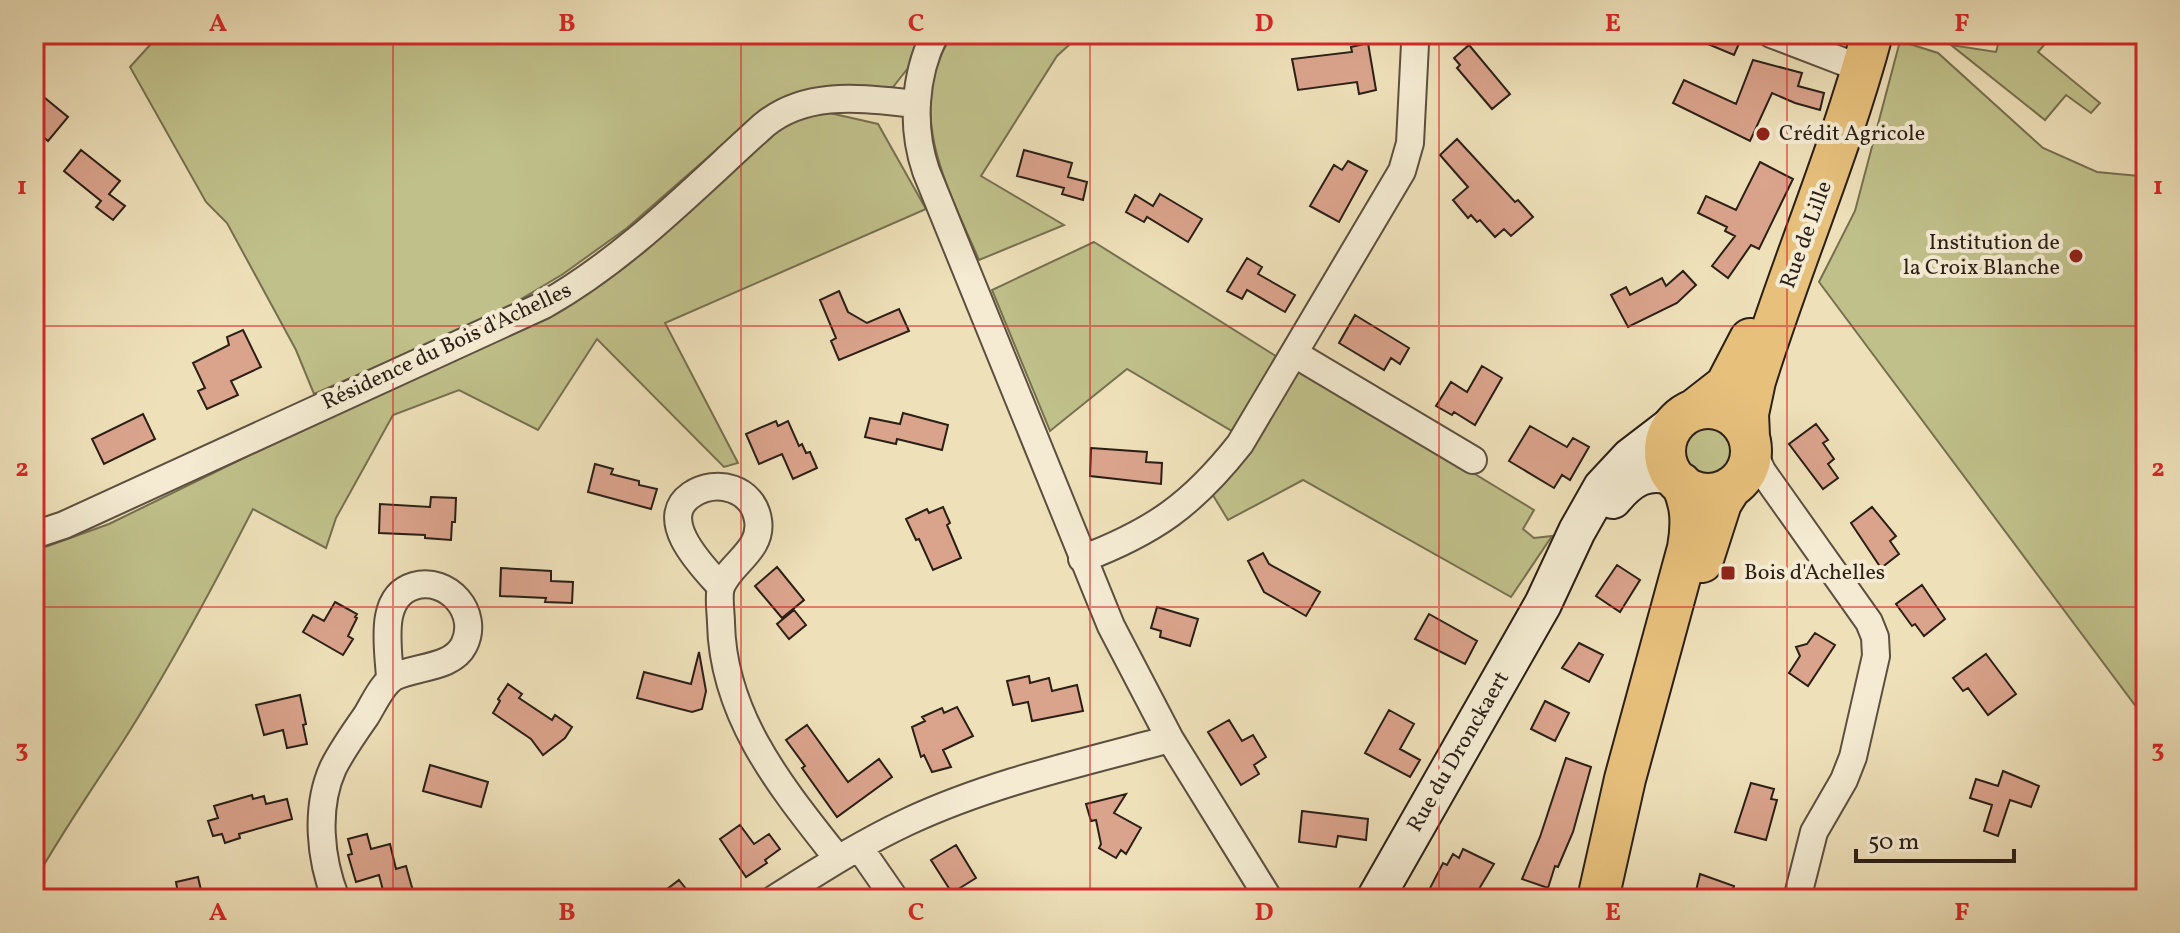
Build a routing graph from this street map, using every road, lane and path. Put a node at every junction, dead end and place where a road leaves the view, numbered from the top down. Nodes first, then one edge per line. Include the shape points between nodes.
1 (935, 34) edge
2 (1771, 34) edge
3 (1415, 44) dead end
4 (1862, 44) edge
5 (917, 104) junction
6 (1295, 354) junction
7 (1686, 416) junction
8 (1473, 460) dead end
9 (1742, 463) junction
10 (1678, 480) junction
11 (34, 535) edge
12 (1082, 559) junction
13 (1828, 564) junction
14 (721, 587) dead end
15 (1543, 604) junction
16 (390, 679) dead end
17 (1170, 739) junction
18 (1612, 844) junction
19 (848, 853) junction
20 (336, 899) edge
21 (774, 899) edge
22 (895, 899) edge
23 (1269, 899) edge
24 (1375, 899) edge
25 (1598, 899) edge
26 (1797, 899) edge

1 - 5 street via 920,73
2 - 4 street
3 - 6 street via 1410,143 1402,171
4 - 7 main road, Rue de Lille via 1788,252 1735,372
4 - 9 main road, Rue de Lille via 1849,114 1755,381
5 - 11 street, Résidence du Bois d'Achelles via 836,99 786,110 614,260 544,305
5 - 12 street via 926,171
6 - 8 street
6 - 12 street via 1240,444 1206,485 1139,535
7 - 9 main road via 1710,408 1738,419
7 - 10 main road via 1669,434 1665,449
7 - 15 main road, Rue du Dronckaert via 1630,457 1602,487
9 - 10 main road via 1708,494
9 - 13 street via 1776,510
9 - 13 street via 1762,471
9 - 18 main road, Rue de Lille via 1715,519 1655,722
10 - 15 main road, Rue du Dronckaert via 1645,474 1621,490
10 - 18 main road, Rue de Lille via 1691,512 1688,548
12 - 17 street
13 - 26 street via 1869,622 1876,656 1850,767 1814,832
14 - 19 street via 723,646 743,719 769,768
15 - 24 main road, Rue du Dronckaert
16 - 20 street via 328,780 322,835
17 - 19 street via 995,787
17 - 23 street
18 - 25 main road, Rue de Lille
19 - 21 street
19 - 22 street

